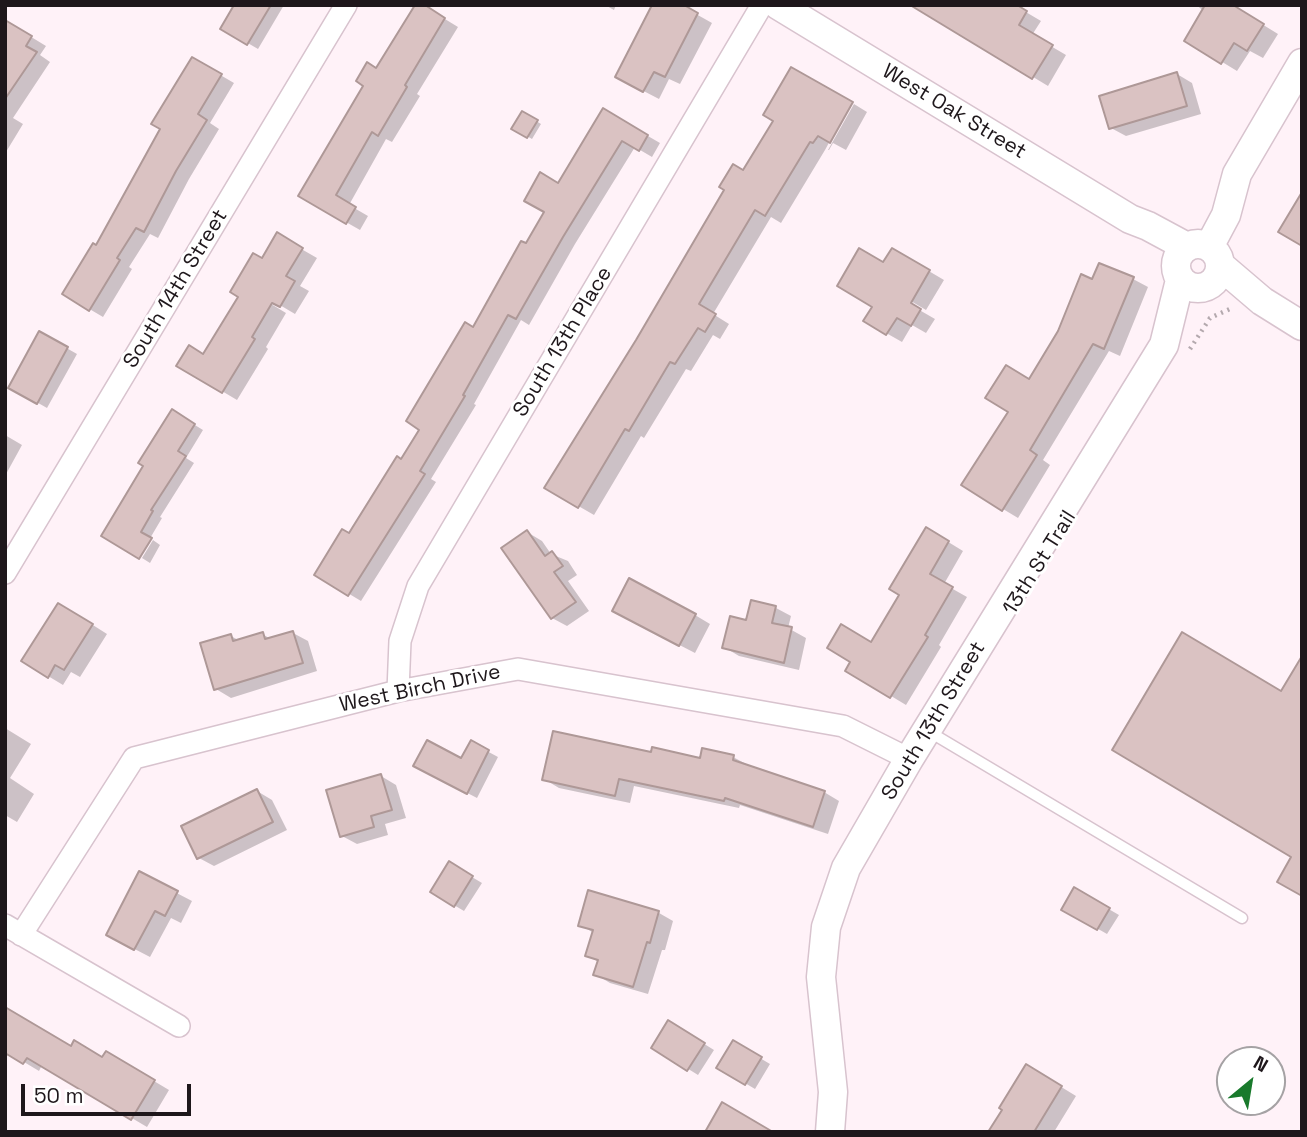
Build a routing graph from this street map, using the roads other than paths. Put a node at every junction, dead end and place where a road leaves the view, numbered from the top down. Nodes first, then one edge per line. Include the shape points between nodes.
1 (346, 5) edge
2 (762, 5) edge
3 (778, 5) edge
4 (1302, 63) edge
5 (1197, 265) junction
6 (1302, 326) edge
7 (5, 573) edge
8 (398, 691) junction
9 (928, 732) junction
10 (909, 759) junction
11 (1242, 918) dead end
12 (13, 930) edge
13 (179, 1026) dead end
14 (830, 1132) edge

1 - 7 street, South 14th Street
2 - 8 street, South 13th Place via 418,586 400,641
3 - 5 street, West Oak Street via 1148,226
4 - 5 street, South 13th Street via 1237,174 1226,215
5 - 6 street, West Oak Street via 1246,285
5 - 9 street, South 13th Street via 1176,349
8 - 10 street, West Birch Drive via 518,669 843,726
8 - 12 street, West Birch Drive via 134,758
9 - 10 street, South 13th Street
9 - 11 lane
10 - 14 street, South 13th Street via 846,868 826,927 821,977 833,1093
12 - 13 street

